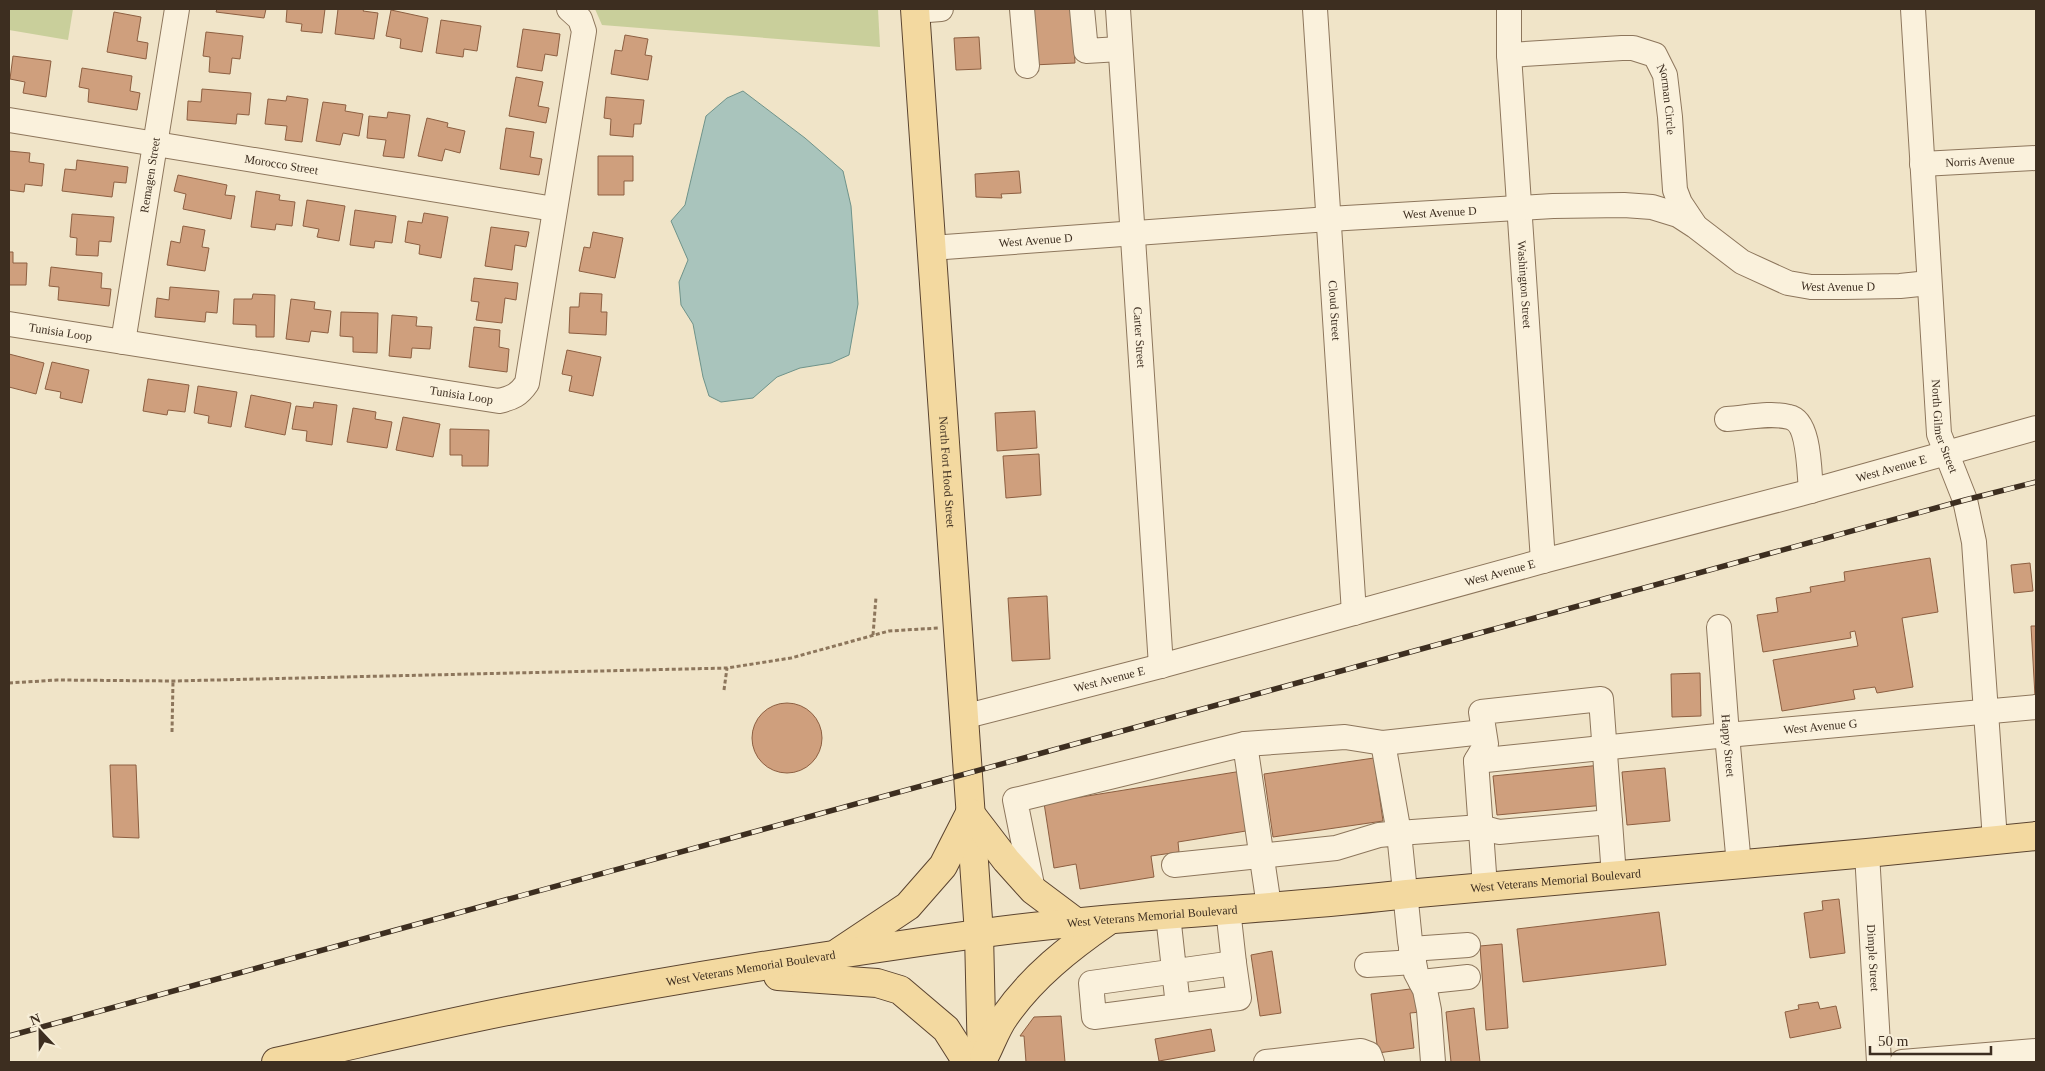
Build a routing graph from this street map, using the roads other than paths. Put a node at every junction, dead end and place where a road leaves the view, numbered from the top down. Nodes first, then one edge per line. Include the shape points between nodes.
1 (177, 9) edge
2 (569, 9) edge
3 (924, 9) edge
4 (1022, 9) edge
5 (1082, 9) edge
6 (1118, 9) edge
7 (1315, 9) edge
8 (1509, 9) edge
9 (1913, 9) edge
10 (1120, 49) junction
11 (1509, 55) junction
12 (1027, 66) dead end
13 (9, 120) edge
14 (155, 143) junction
15 (2036, 158) edge
16 (1922, 164) junction
17 (554, 208) junction
18 (1520, 209) junction
19 (1329, 219) junction
20 (1695, 226) junction
21 (1132, 234) junction
22 (931, 248) junction
23 (1928, 283) junction
24 (9, 324) edge
25 (123, 342) junction
26 (1726, 419) dead end
27 (2036, 428) edge
28 (1946, 452) junction
29 (1811, 490) junction
30 (1542, 561) junction
31 (1354, 613) junction
32 (1719, 627) dead end
33 (1161, 666) junction
34 (2036, 707) edge
35 (1986, 711) junction
36 (963, 717) junction
37 (1483, 732) junction
38 (1727, 735) junction
39 (1383, 743) junction
40 (1245, 744) junction
41 (1605, 747) junction
42 (1476, 761) junction
43 (970, 813) junction
44 (1610, 822) junction
45 (1481, 827) junction
46 (1399, 833) junction
47 (2036, 836) edge
48 (1995, 840) junction
49 (1867, 854) junction
50 (1263, 856) junction
51 (1174, 865) dead end
52 (1740, 865) junction
53 (1614, 876) junction
54 (1485, 887) junction
55 (1033, 890) junction
56 (1407, 894) junction
57 (1269, 906) junction
58 (1228, 909) junction
59 (1168, 915) junction
60 (1109, 920) junction
61 (1077, 923) junction
62 (979, 934) junction
63 (1468, 945) dead end
64 (832, 956) junction
65 (1234, 963) junction
66 (1415, 964) junction
67 (1367, 965) dead end
68 (732, 972) junction
69 (1173, 972) junction
70 (1468, 978) dead end
71 (1178, 1006) junction
72 (2036, 1051) edge
73 (276, 1062) edge
74 (977, 1062) edge
75 (1266, 1062) edge
76 (1372, 1062) edge
77 (1433, 1062) edge
78 (1879, 1062) edge
79 (1902, 1062) edge

1 - 14 street, Remagen Street
2 - 17 street, Tunisia Loop via 580,19 584,31
3 - 22 main road, North Fort Hood Street
4 - 12 street
5 - 10 street via 1086,51
6 - 10 street, Carter Street
7 - 19 street, Cloud Street
8 - 11 street, Washington Street
9 - 16 street, North Gilmer Street
10 - 21 street, Carter Street
11 - 18 street, Washington Street
11 - 20 street, Norman Circle via 1633,48 1655,55 1665,75 1675,190
13 - 14 street, Morocco Street
14 - 17 street, Morocco Street
14 - 25 street, Remagen Street
15 - 16 street, Norris Avenue
16 - 23 street, North Gilmer Street
17 - 25 street, Tunisia Loop via 527,384 511,398 498,402
18 - 19 street, West Avenue D
18 - 20 street, West Avenue D via 1615,205 1652,207 1678,215
18 - 30 street, Washington Street
19 - 21 street, West Avenue D
19 - 31 street, Cloud Street
20 - 23 street, West Avenue D via 1742,262 1788,283 1843,287
21 - 22 street, West Avenue D
21 - 33 street, Carter Street
22 - 36 main road, North Fort Hood Street
23 - 28 street, North Gilmer Street via 1939,434
24 - 25 street, Tunisia Loop
26 - 29 street via 1790,417 1801,424
27 - 28 street, West Avenue E
28 - 29 street, West Avenue E
28 - 35 street, North Gilmer Street via 1965,500 1974,542
29 - 30 street, West Avenue E
30 - 31 street, West Avenue E
31 - 33 street, West Avenue E
32 - 38 street, Happy Street
33 - 36 street, West Avenue E
34 - 35 street, West Avenue G
35 - 38 street, West Avenue G
35 - 48 street, North Gilmer Street
36 - 43 main road, North Fort Hood Street
37 - 39 street
37 - 41 street via 1481,712 1601,699
37 - 42 street via 1486,744
38 - 41 street, West Avenue G
38 - 52 street, Happy Street
39 - 40 street via 1345,737
39 - 46 street
40 - 50 street
40 - 55 street via 1015,800
41 - 42 street, West Avenue G
41 - 44 street
42 - 45 street
43 - 55 main road
43 - 62 main road, North Fort Hood Street
43 - 64 main road via 943,866 908,906
44 - 45 street via 1499,832
44 - 53 street
45 - 46 street
45 - 54 street
46 - 50 street via 1379,835 1336,848
46 - 56 street
47 - 48 main road, West Veterans Memorial Boulevard
48 - 49 main road, West Veterans Memorial Boulevard
49 - 52 main road, West Veterans Memorial Boulevard
49 - 78 street, Dimple Street
50 - 51 street
50 - 57 street
52 - 53 main road, West Veterans Memorial Boulevard
53 - 54 main road, West Veterans Memorial Boulevard
54 - 56 main road, West Veterans Memorial Boulevard
55 - 61 main road
56 - 57 main road, West Veterans Memorial Boulevard
56 - 66 street
57 - 58 main road, West Veterans Memorial Boulevard
58 - 59 main road, West Veterans Memorial Boulevard
58 - 65 street
59 - 60 main road, West Veterans Memorial Boulevard
59 - 69 street
60 - 61 main road, West Veterans Memorial Boulevard
60 - 74 main road via 1062,954 1029,986 1004,1017
61 - 62 main road, West Veterans Memorial Boulevard
62 - 64 main road, West Veterans Memorial Boulevard
62 - 74 main road, North Fort Hood Street
63 - 66 street
64 - 68 main road, West Veterans Memorial Boulevard
65 - 69 street
65 - 71 street via 1239,998
66 - 67 street
66 - 70 street
66 - 77 street via 1429,1010
68 - 73 main road, West Veterans Memorial Boulevard via 522,1008
68 - 74 main road via 876,983 900,990 946,1029
69 - 71 street
69 - 71 street via 1091,983 1094,1016
72 - 79 street
75 - 76 street via 1361,1052 1369,1054

